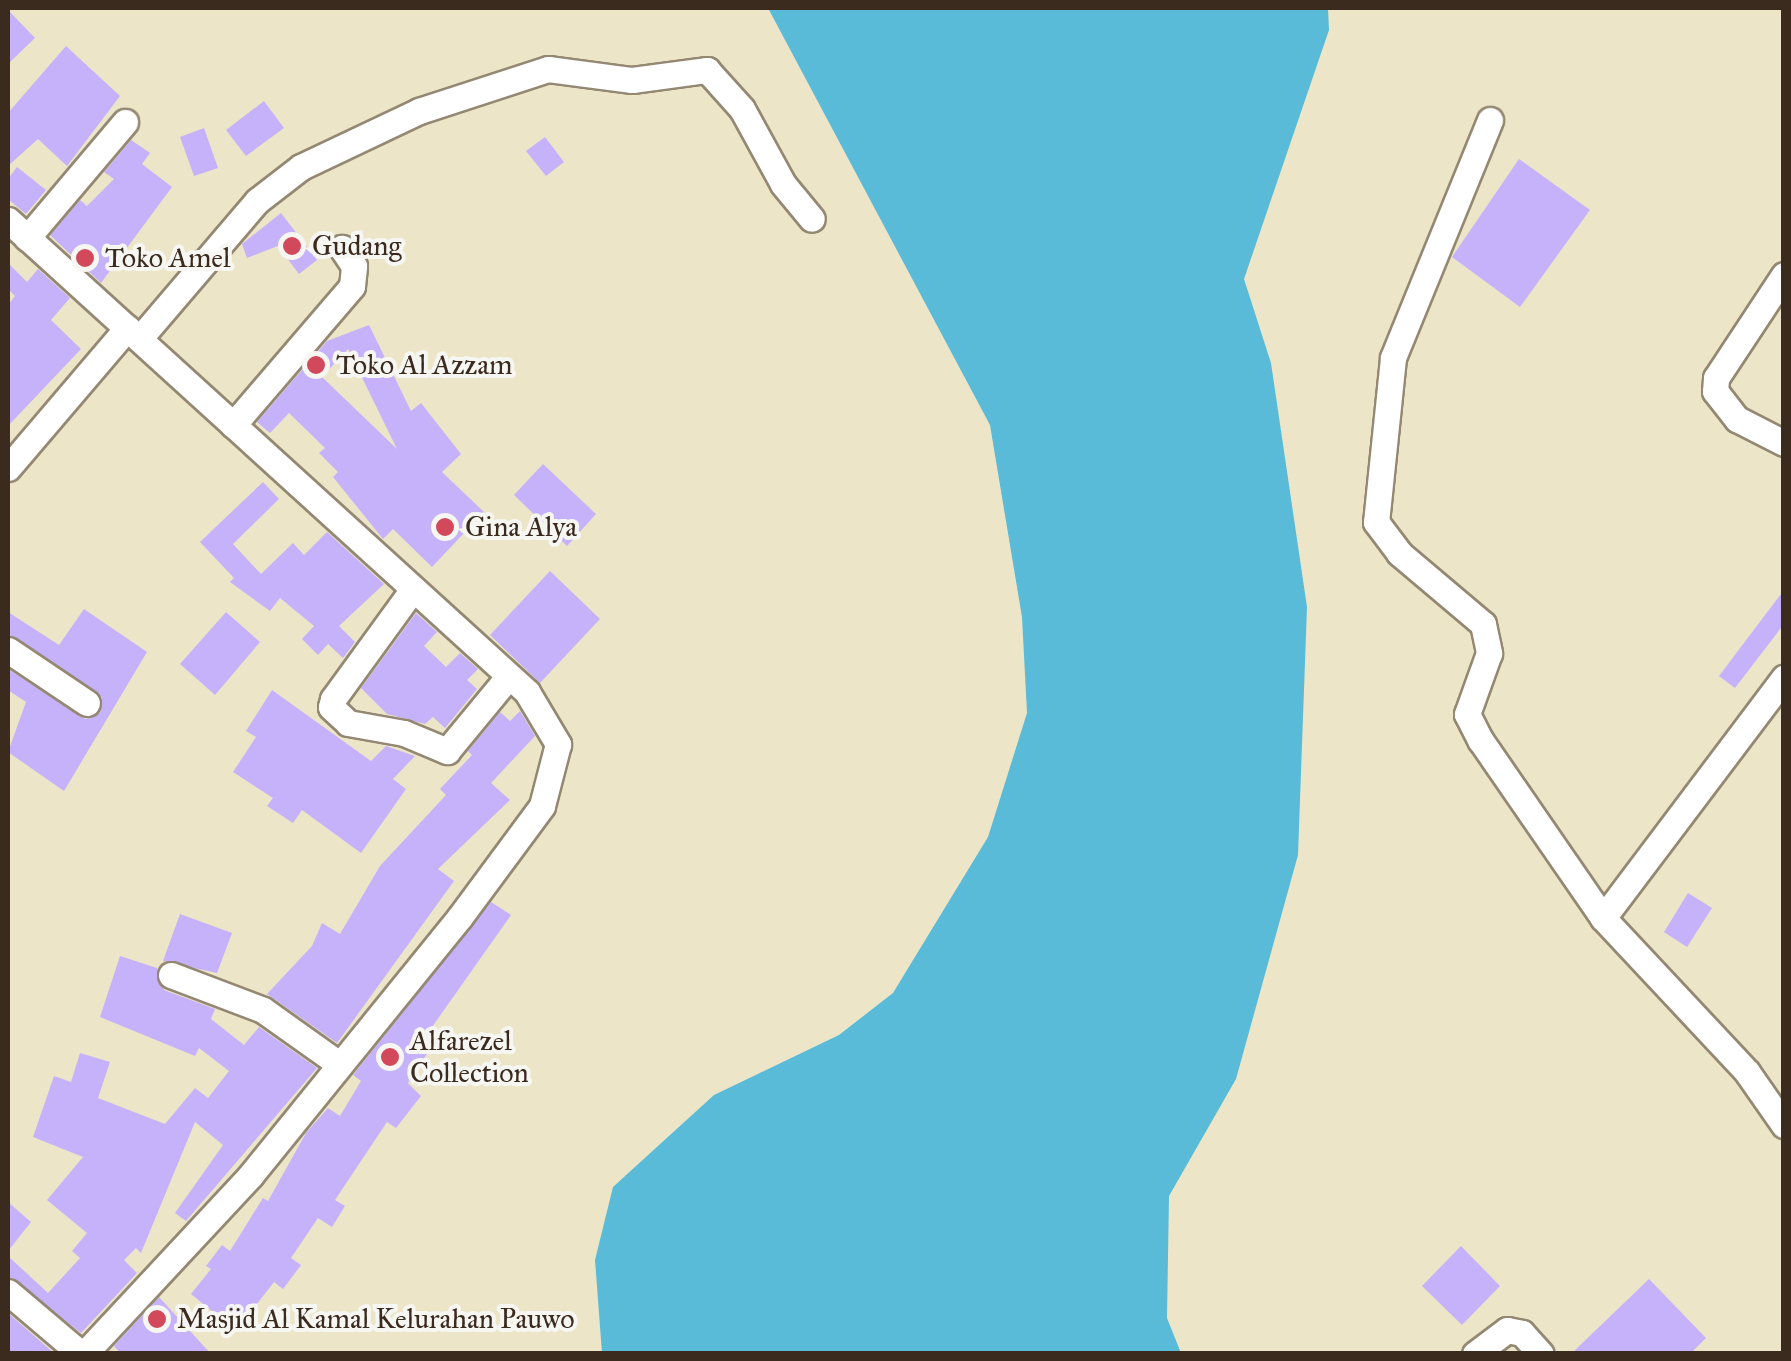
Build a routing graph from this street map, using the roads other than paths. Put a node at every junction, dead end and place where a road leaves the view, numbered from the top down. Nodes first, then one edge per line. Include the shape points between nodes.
1 (1490, 120) dead end
2 (124, 122) dead end
3 (812, 219) dead end
4 (8, 220) edge
5 (27, 238) junction
6 (342, 248) dead end
7 (1784, 275) edge
8 (134, 333) junction
9 (233, 425) junction
10 (1784, 443) edge
11 (8, 468) edge
12 (413, 589) junction
13 (8, 650) edge
14 (508, 677) junction
15 (1784, 678) edge
16 (86, 703) dead end
17 (1604, 918) junction
18 (172, 975) dead end
19 (339, 1064) junction
20 (1784, 1125) edge
21 (8, 1292) edge
22 (82, 1354) edge
23 (1475, 1354) edge
24 (1541, 1354) edge

1 - 17 street via 1393,358 1376,522 1399,553 1483,624 1489,653 1470,700 1471,723
2 - 5 street
3 - 8 street via 742,109 707,70 632,80 548,69 419,111 302,167 257,201
4 - 5 street
5 - 8 street
6 - 9 street via 354,266 346,297
7 - 10 street via 1716,378 1714,391 1736,419
8 - 9 street
8 - 11 street
9 - 12 street
12 - 14 street
12 - 14 street via 333,699 331,707 348,723 404,733 446,751
13 - 16 street
14 - 19 street via 527,692 558,744 548,793 459,918
15 - 17 street
17 - 20 street via 1747,1072
18 - 19 street via 263,1010
19 - 22 street via 251,1176
21 - 22 street
23 - 24 street via 1507,1330 1522,1333

